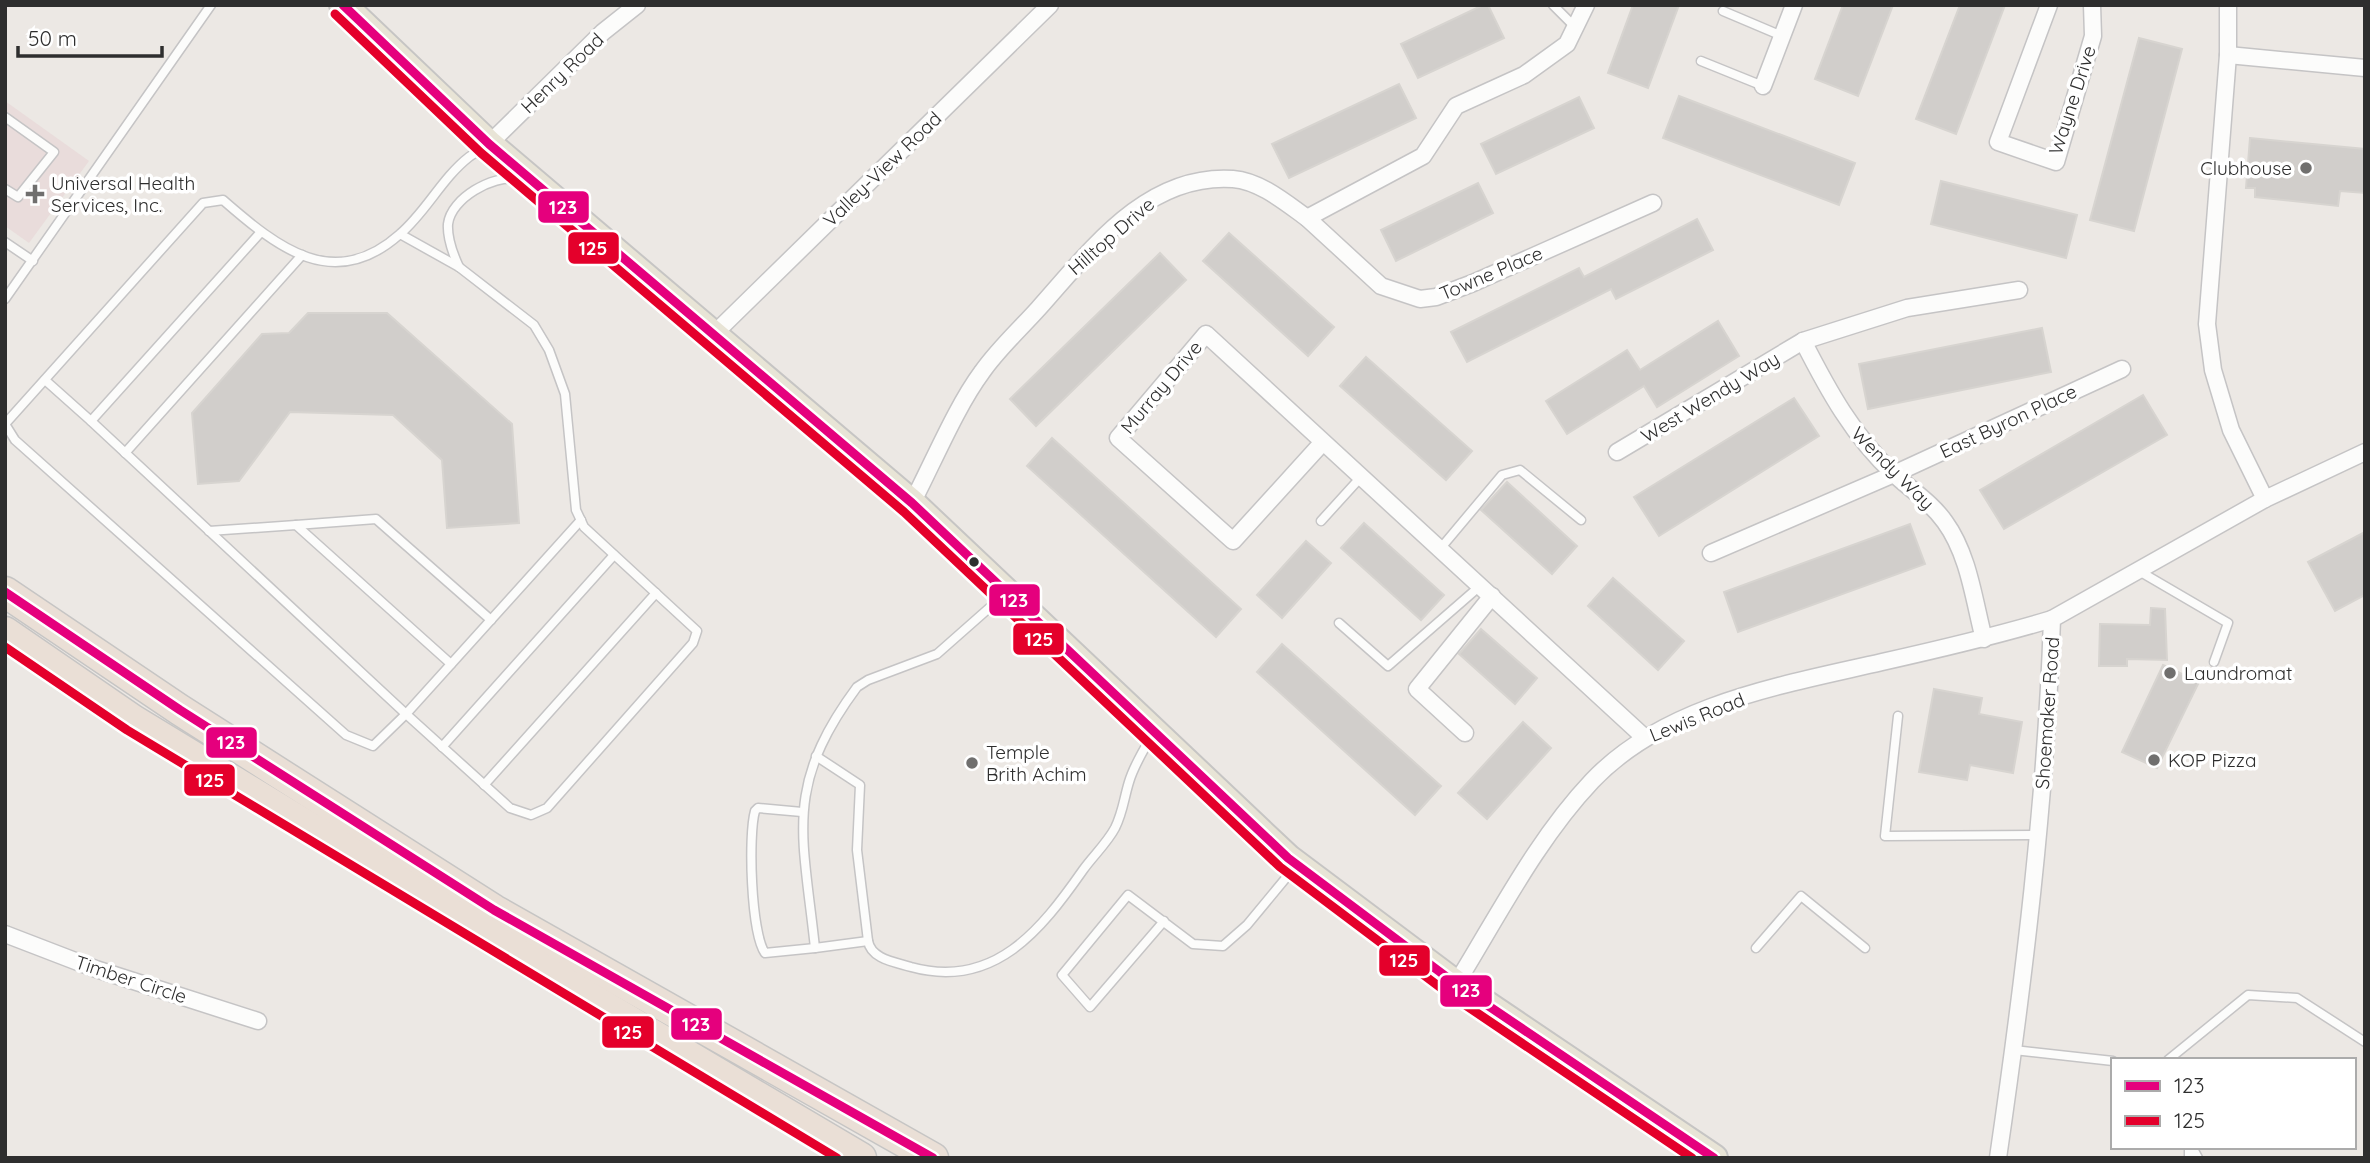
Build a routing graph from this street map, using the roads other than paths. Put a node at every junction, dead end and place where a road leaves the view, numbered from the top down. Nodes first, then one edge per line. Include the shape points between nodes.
1 (211, 5) edge
2 (343, 5) edge
3 (636, 5) edge
4 (1050, 5) edge
5 (1553, 5) edge
6 (1586, 5) edge
7 (1794, 5) edge
8 (2049, 5) edge
9 (2092, 5) edge
10 (2228, 5) edge
11 (1723, 11) dead end
12 (1576, 28) junction
13 (1782, 36) junction
14 (2228, 55) junction
15 (1701, 61) dead end
16 (2365, 68) edge
17 (1763, 86) joint
18 (5, 117) edge
19 (489, 144) junction
20 (534, 182) junction
21 (5, 189) edge
22 (1653, 203) dead end
23 (1307, 218) junction
24 (260, 233) junction
25 (400, 234) junction
26 (5, 242) edge
27 (302, 255) junction
28 (33, 261) junction
29 (459, 267) junction
30 (2019, 290) dead end
31 (5, 299) edge
32 (715, 332) junction
33 (1803, 341) junction
34 (2122, 369) dead end
35 (45, 380) junction
36 (91, 421) junction
37 (1323, 442) junction
38 (1617, 452) dead end
39 (2365, 452) edge
40 (125, 453) junction
41 (1894, 474) junction
42 (1361, 477) junction
43 (2265, 499) junction
44 (912, 503) junction
45 (581, 520) junction
46 (1581, 520) dead end
47 (1321, 521) dead end
48 (296, 525) junction
49 (209, 531) junction
50 (1440, 549) junction
51 (1711, 553) dead end
52 (614, 555) junction
53 (2139, 571) junction
54 (1486, 591) junction
55 (5, 592) edge
56 (1007, 592) junction
57 (656, 593) junction
58 (2052, 619) junction
59 (491, 620) junction
60 (1339, 623) dead end
61 (5, 632) edge
62 (1984, 639) junction
63 (2214, 663) dead end
64 (451, 664) junction
65 (406, 714) junction
66 (1898, 716) dead end
67 (1154, 731) junction
68 (1465, 733) dead end
69 (1644, 737) junction
70 (442, 747) junction
71 (816, 756) junction
72 (484, 785) junction
73 (802, 812) junction
74 (2038, 835) junction
75 (1297, 864) junction
76 (1164, 921) junction
77 (5, 934) edge
78 (868, 941) junction
79 (815, 948) junction
80 (1756, 948) dead end
81 (1865, 948) dead end
82 (1456, 984) junction
83 (258, 1021) dead end
84 (2365, 1042) edge
85 (2014, 1050) junction
86 (2170, 1058) edge
87 (2111, 1061) edge
88 (861, 1158) edge
89 (933, 1158) edge
90 (1714, 1158) edge
91 (1998, 1158) edge

1 - 28 lane
2 - 19 main road
3 - 19 street, Henry Road
4 - 32 street, Valley-View Road
5 - 12 lane
6 - 12 street
7 - 13 street
8 - 9 street, Wayne Drive via 1998,142 2056,162 2093,36
10 - 14 street
11 - 13 lane
12 - 23 street via 1567,44 1524,75 1456,106 1423,156
13 - 17 street
14 - 16 street
14 - 43 street via 2207,324 2213,370 2231,430
15 - 17 lane
18 - 21 lane via 54,152 18,197
19 - 20 main road
19 - 25 lane via 469,157
20 - 29 lane via 505,177 464,198 448,223
20 - 32 main road
22 - 23 street, Towne Place via 1473,283 1420,299 1381,286
23 - 44 street, Hilltop Drive via 1273,194 1236,179 1177,185 1149,199 1072,267 981,373
24 - 27 lane
24 - 35 lane via 223,200 202,203
24 - 36 lane
25 - 27 lane via 363,260 321,263
25 - 29 lane
26 - 28 lane
27 - 40 lane
28 - 31 lane
29 - 45 lane via 534,325 549,350 565,394 576,510
30 - 33 street, West Wendy Way via 1907,308
32 - 44 main road
33 - 38 street, West Wendy Way
33 - 41 street, Wendy Way via 1851,427
34 - 41 street, East Byron Place
35 - 36 lane
35 - 65 lane via 5,424 15,440 346,735 373,746
36 - 40 lane
37 - 37 street, Murray Drive via 1206,334 1118,438 1233,541
37 - 42 street, Murray Drive
39 - 43 street, Shoemaker Road
40 - 49 lane
41 - 51 street, East Byron Place
41 - 62 street, Wendy Way via 1946,524 1965,562
42 - 47 lane
42 - 50 street, Murray Drive
43 - 53 street, Shoemaker Road
44 - 56 main road
45 - 52 lane
45 - 59 lane
46 - 50 lane via 1520,470 1502,475
48 - 49 lane
48 - 59 lane via 376,519
48 - 64 lane
49 - 65 lane
50 - 54 street, Murray Drive
52 - 57 lane
52 - 70 lane
53 - 58 street, Shoemaker Road
53 - 63 lane via 2228,623
54 - 60 lane via 1388,666
54 - 68 street via 1417,689
54 - 69 street, Murray Drive
55 - 89 highway via 191,718 494,910
56 - 67 main road
56 - 71 lane via 937,654 857,687
57 - 72 lane
57 - 72 lane via 697,631 693,643 547,808 531,815 510,808
58 - 62 street, Lewis Road
58 - 74 street, Shoemaker Road
59 - 64 lane
61 - 88 highway via 133,720
62 - 69 street, Lewis Road via 1792,683 1707,709
64 - 65 lane
65 - 70 lane
66 - 74 lane via 1885,836
67 - 75 main road
67 - 78 lane via 1129,781 1114,831 1028,940 988,964 940,971 879,956
69 - 82 street, Lewis Road via 1592,780 1558,823
70 - 72 lane
71 - 73 lane
71 - 78 lane via 860,785 857,850
73 - 79 lane
73 - 79 lane via 758,808 753,815 751,856 762,951 768,955
74 - 85 street, Shoemaker Road
75 - 76 lane via 1247,925 1223,946 1193,944
75 - 82 main road
76 - 76 lane via 1128,895 1062,975 1090,1007
77 - 83 street, Timber Circle via 96,969
78 - 79 lane
80 - 81 lane via 1801,896
82 - 90 main road
84 - 86 lane via 2297,998 2248,995
85 - 87 lane
85 - 91 street, Shoemaker Road

